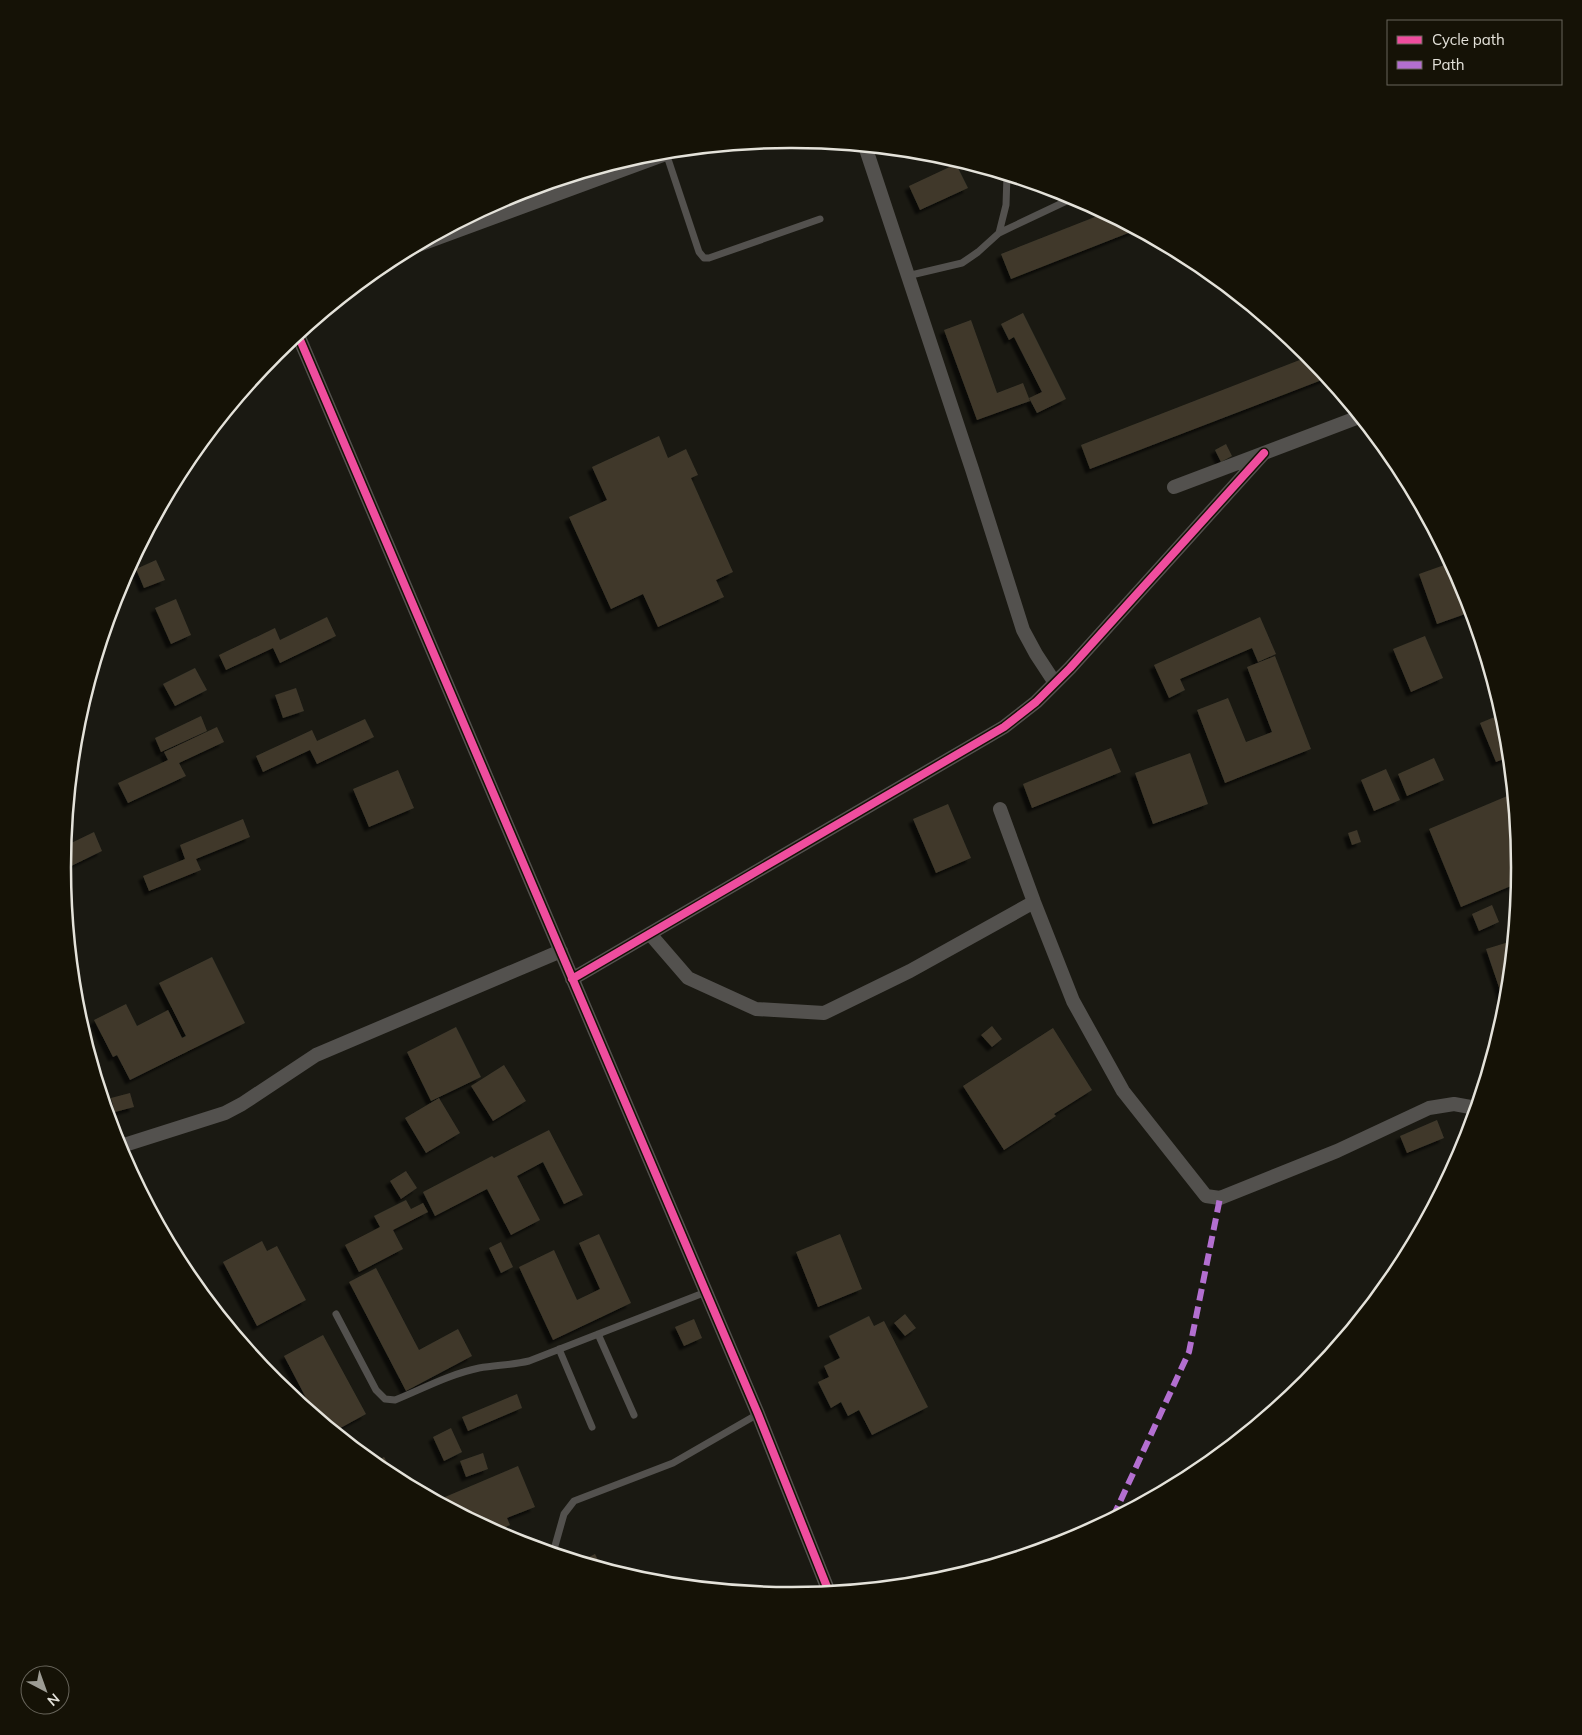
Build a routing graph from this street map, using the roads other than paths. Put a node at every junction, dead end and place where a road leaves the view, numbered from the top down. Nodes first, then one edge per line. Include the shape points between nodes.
1 (867, 152) edge
2 (672, 158) edge
3 (632, 166) edge
4 (1007, 181) edge
5 (1064, 202) edge
6 (820, 219) dead end
7 (454, 232) edge
8 (999, 233) junction
9 (907, 276) junction
10 (301, 341) edge
11 (1354, 419) edge
12 (1264, 453) junction
13 (1174, 487) dead end
14 (1055, 683) junction
15 (1000, 809) dead end
16 (1034, 902) junction
17 (650, 934) junction
18 (561, 951) junction
19 (572, 979) junction
20 (1470, 1107) edge
21 (127, 1144) edge
22 (706, 1292) junction
23 (336, 1314) dead end
24 (598, 1334) junction
25 (559, 1349) junction
26 (758, 1414) junction
27 (634, 1415) dead end
28 (592, 1427) dead end
29 (555, 1547) edge
30 (827, 1586) edge

1 - 9 street
2 - 6 lane via 699,252 704,258
3 - 7 street
4 - 8 lane via 1006,205
5 - 8 lane
8 - 9 lane via 962,263
9 - 14 street via 1023,630
10 - 18 street
11 - 12 street
12 - 13 street
12 - 14 street
14 - 17 street via 1004,727
15 - 16 street
16 - 17 street via 910,971 824,1013 756,1009 688,978
16 - 20 street via 1074,1001 1123,1091 1206,1196 1220,1198 1337,1151 1429,1108 1454,1104
17 - 19 street
18 - 19 street
18 - 21 street via 316,1055 225,1113
19 - 22 street
22 - 24 lane
22 - 26 street
23 - 25 lane via 376,1390 385,1399 395,1400 479,1368 529,1361
24 - 25 lane
24 - 27 lane
25 - 28 lane
26 - 29 lane via 673,1463 574,1501 564,1514
26 - 30 street

